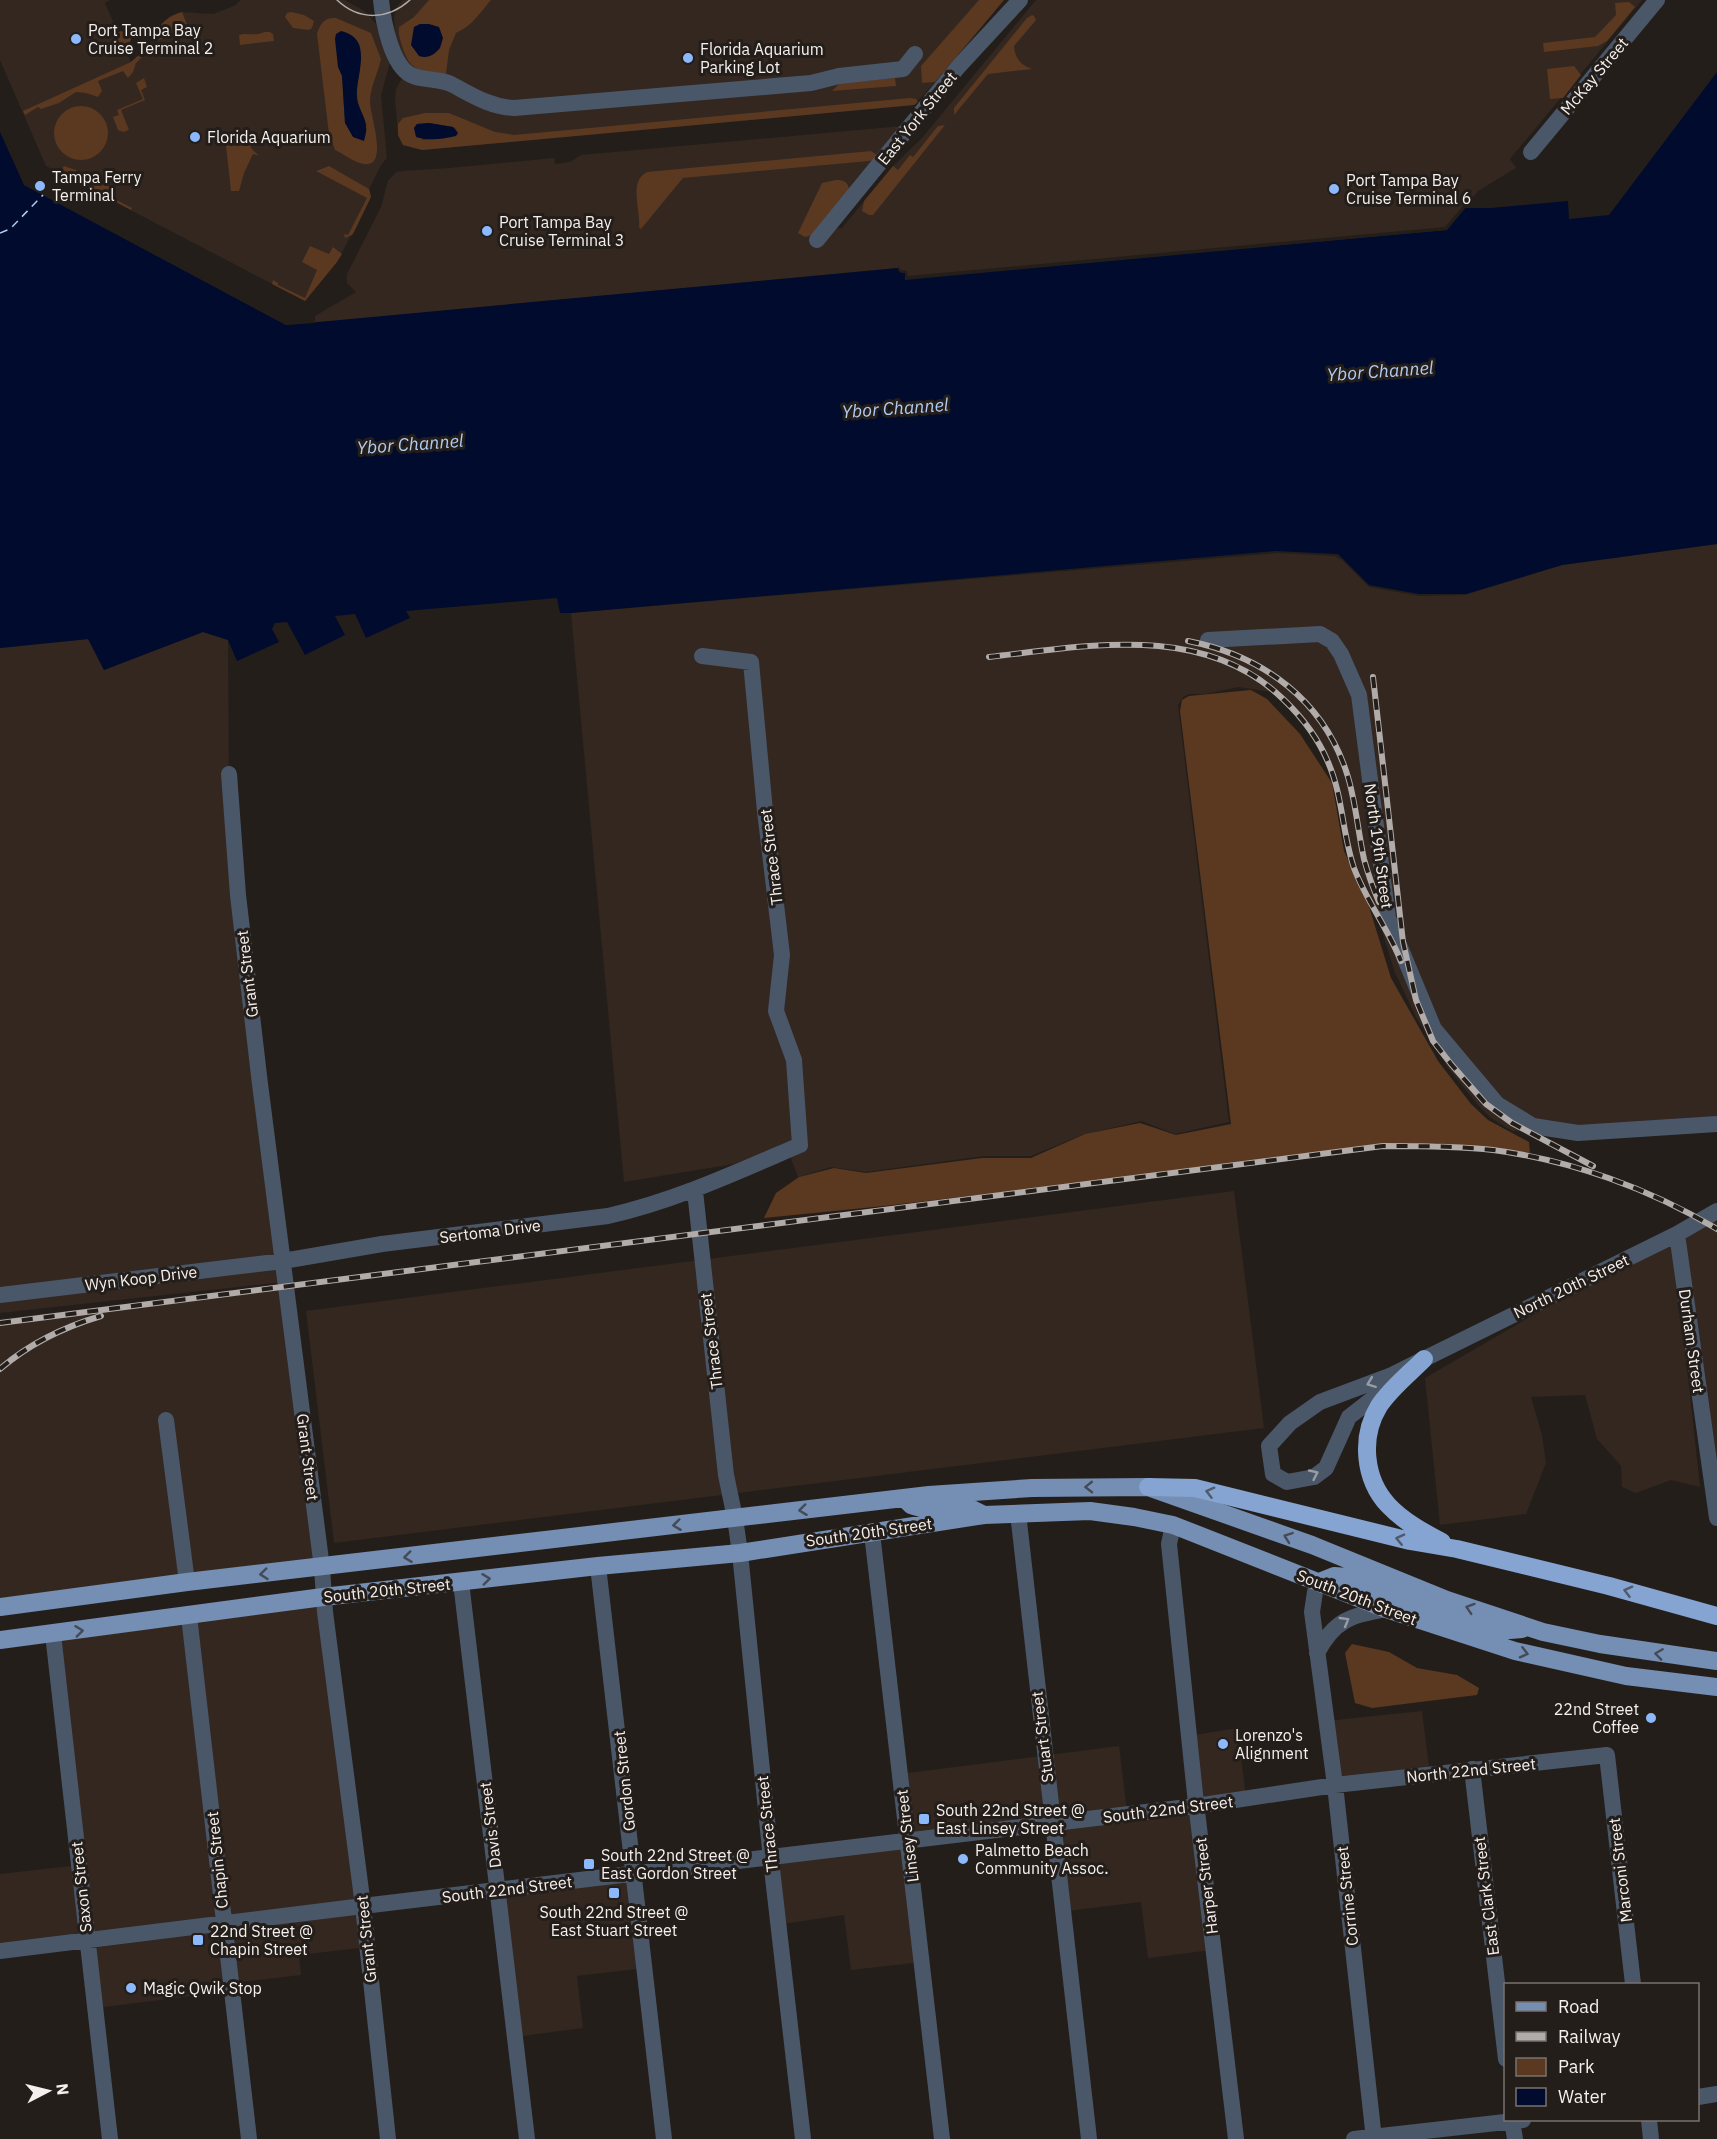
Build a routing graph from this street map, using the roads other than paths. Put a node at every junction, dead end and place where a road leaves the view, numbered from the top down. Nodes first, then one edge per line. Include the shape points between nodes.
1 (381, 0) edge
2 (1020, 0) edge
3 (1657, 0) edge
4 (915, 54) dead end
5 (1531, 152) dead end
6 (817, 240) dead end
7 (1208, 640) dead end
8 (702, 656) dead end
9 (229, 774) dead end
10 (1717, 1124) edge
11 (694, 1191) junction
12 (1717, 1211) edge
13 (1677, 1234) junction
14 (283, 1261) junction
15 (0, 1295) edge
16 (1424, 1359) junction
17 (166, 1420) dead end
18 (1148, 1487) junction
19 (904, 1498) junction
20 (1018, 1513) junction
21 (984, 1515) junction
22 (735, 1518) junction
23 (1717, 1518) edge
24 (1173, 1525) junction
25 (872, 1533) junction
26 (1457, 1549) junction
27 (740, 1553) junction
28 (598, 1566) junction
29 (322, 1568) junction
30 (187, 1582) junction
31 (461, 1582) junction
32 (1319, 1582) junction
33 (323, 1597) junction
34 (0, 1607) edge
35 (1386, 1610) junction
36 (1711, 1614) edge
37 (189, 1616) junction
38 (1533, 1628) junction
39 (53, 1634) junction
40 (0, 1640) edge
41 (1317, 1653) junction
42 (1717, 1662) edge
43 (1717, 1687) edge
44 (1607, 1755) joint
45 (1472, 1769) junction
46 (1335, 1785) junction
47 (1196, 1806) junction
48 (1053, 1823) junction
49 (907, 1842) junction
50 (771, 1857) junction
51 (634, 1874) junction
52 (498, 1891) junction
53 (363, 1906) junction
54 (224, 1923) junction
55 (87, 1941) junction
56 (0, 1952) edge
57 (1633, 1983) edge
58 (1504, 2042) edge
59 (1717, 2094) edge
60 (1699, 2097) edge
61 (1508, 2121) edge
62 (1516, 2121) edge
63 (1649, 2121) edge
64 (1374, 2138) edge
65 (110, 2139) edge
66 (249, 2139) edge
67 (388, 2139) edge
68 (527, 2139) edge
69 (664, 2139) edge
70 (803, 2139) edge
71 (942, 2139) edge
72 (1089, 2139) edge
73 (1236, 2139) edge
74 (1354, 2139) edge
75 (1515, 2139) edge
76 (1651, 2139) edge

1 - 4 street via 389,40 406,72 447,82 500,108 811,83 903,69
2 - 6 street, East York Street via 959,66
3 - 5 street, McKay Street
7 - 10 street, North 19th Street via 1320,634 1332,641 1341,654 1359,696 1388,918 1434,1029 1497,1104 1533,1125 1578,1133
8 - 11 street, Thrace Street via 751,662 782,955 776,1011 794,1060 800,1144
9 - 14 street, Grant Street via 238,895
11 - 14 street, Sertoma Drive via 608,1216 382,1244
11 - 22 street, Thrace Street via 726,1475
12 - 13 street, North 20th Street
13 - 16 street, North 20th Street
13 - 23 street, Durham Street
14 - 15 street, Wyn Koop Drive
14 - 29 street, Grant Street
16 -> 16 street, North 20th Street via 1320,1402 1290,1423 1269,1446 1273,1474 1287,1482 1314,1477 1326,1467 1349,1417
16 - 26 highway via 1375,1414 1368,1436 1367,1460 1374,1484 1388,1505 1413,1525
17 - 30 street
18 -> 19 main road, South 20th Street via 1032,1488
26 -> 18 highway via 1195,1488
38 -> 18 main road, South 20th Street
19 - 21 main road via 911,1505 928,1510 966,1506
19 -> 22 main road, South 20th Street
20 - 21 main road, South 20th Street
20 - 24 main road, South 20th Street via 1090,1511
20 - 48 street, Stuart Street
21 - 25 main road, South 20th Street
22 - 27 street, Thrace Street
22 -> 29 main road, South 20th Street
24 - 32 main road, South 20th Street
24 - 47 street, Harper Street via 1169,1544
25 - 27 main road, South 20th Street
25 - 49 street, Linsey Street
36 -> 26 highway
27 - 28 main road, South 20th Street
27 - 50 street, Thrace Street
31 -> 28 main road, South 20th Street
28 - 51 street, Gordon Street
29 -> 30 main road, South 20th Street
29 - 33 street, Grant Street
30 - 34 main road, South 20th Street
31 - 33 main road, South 20th Street
31 - 52 street, Davis Street
32 - 35 main road, South 20th Street
32 - 38 main road via 1334,1576 1348,1577 1497,1631
32 - 41 street, Corrine Street via 1312,1612
33 - 37 main road, South 20th Street
33 - 53 street, Grant Street
41 -> 35 street via 1338,1624 1354,1616
35 -> 43 main road, South 20th Street via 1571,1665
39 -> 37 main road, South 20th Street
37 - 54 street, Chapin Street
42 -> 38 main road, South 20th Street via 1600,1644
39 - 40 main road, South 20th Street
39 - 55 street, Saxon Street
41 - 46 street, Corrine Street
44 - 45 street, North 22nd Street
44 - 57 street, Marconi Street
45 - 46 street, North 22nd Street
45 - 58 street, East Clark Street
46 - 47 street, South 22nd Street
46 - 64 street, Corrine Street
47 - 48 street, South 22nd Street
47 - 73 street, Harper Street
48 - 49 street, South 22nd Street
48 - 72 street, Stuart Street
49 - 50 street, South 22nd Street
49 - 71 street, Linsey Street
50 - 51 street, South 22nd Street
50 - 70 street, Thrace Street
51 - 52 street, South 22nd Street
51 - 69 street, Gordon Street
52 - 53 street, South 22nd Street
52 - 68 street, Davis Street
53 - 54 street, South 22nd Street
53 - 67 street, Grant Street
54 - 55 street, South 22nd Street
54 - 66 street, Chapin Street
55 - 56 street, South 22nd Street
55 - 65 street, Saxon Street
59 - 60 street
61 - 64 street
62 - 75 street
63 - 76 street
64 - 74 street

